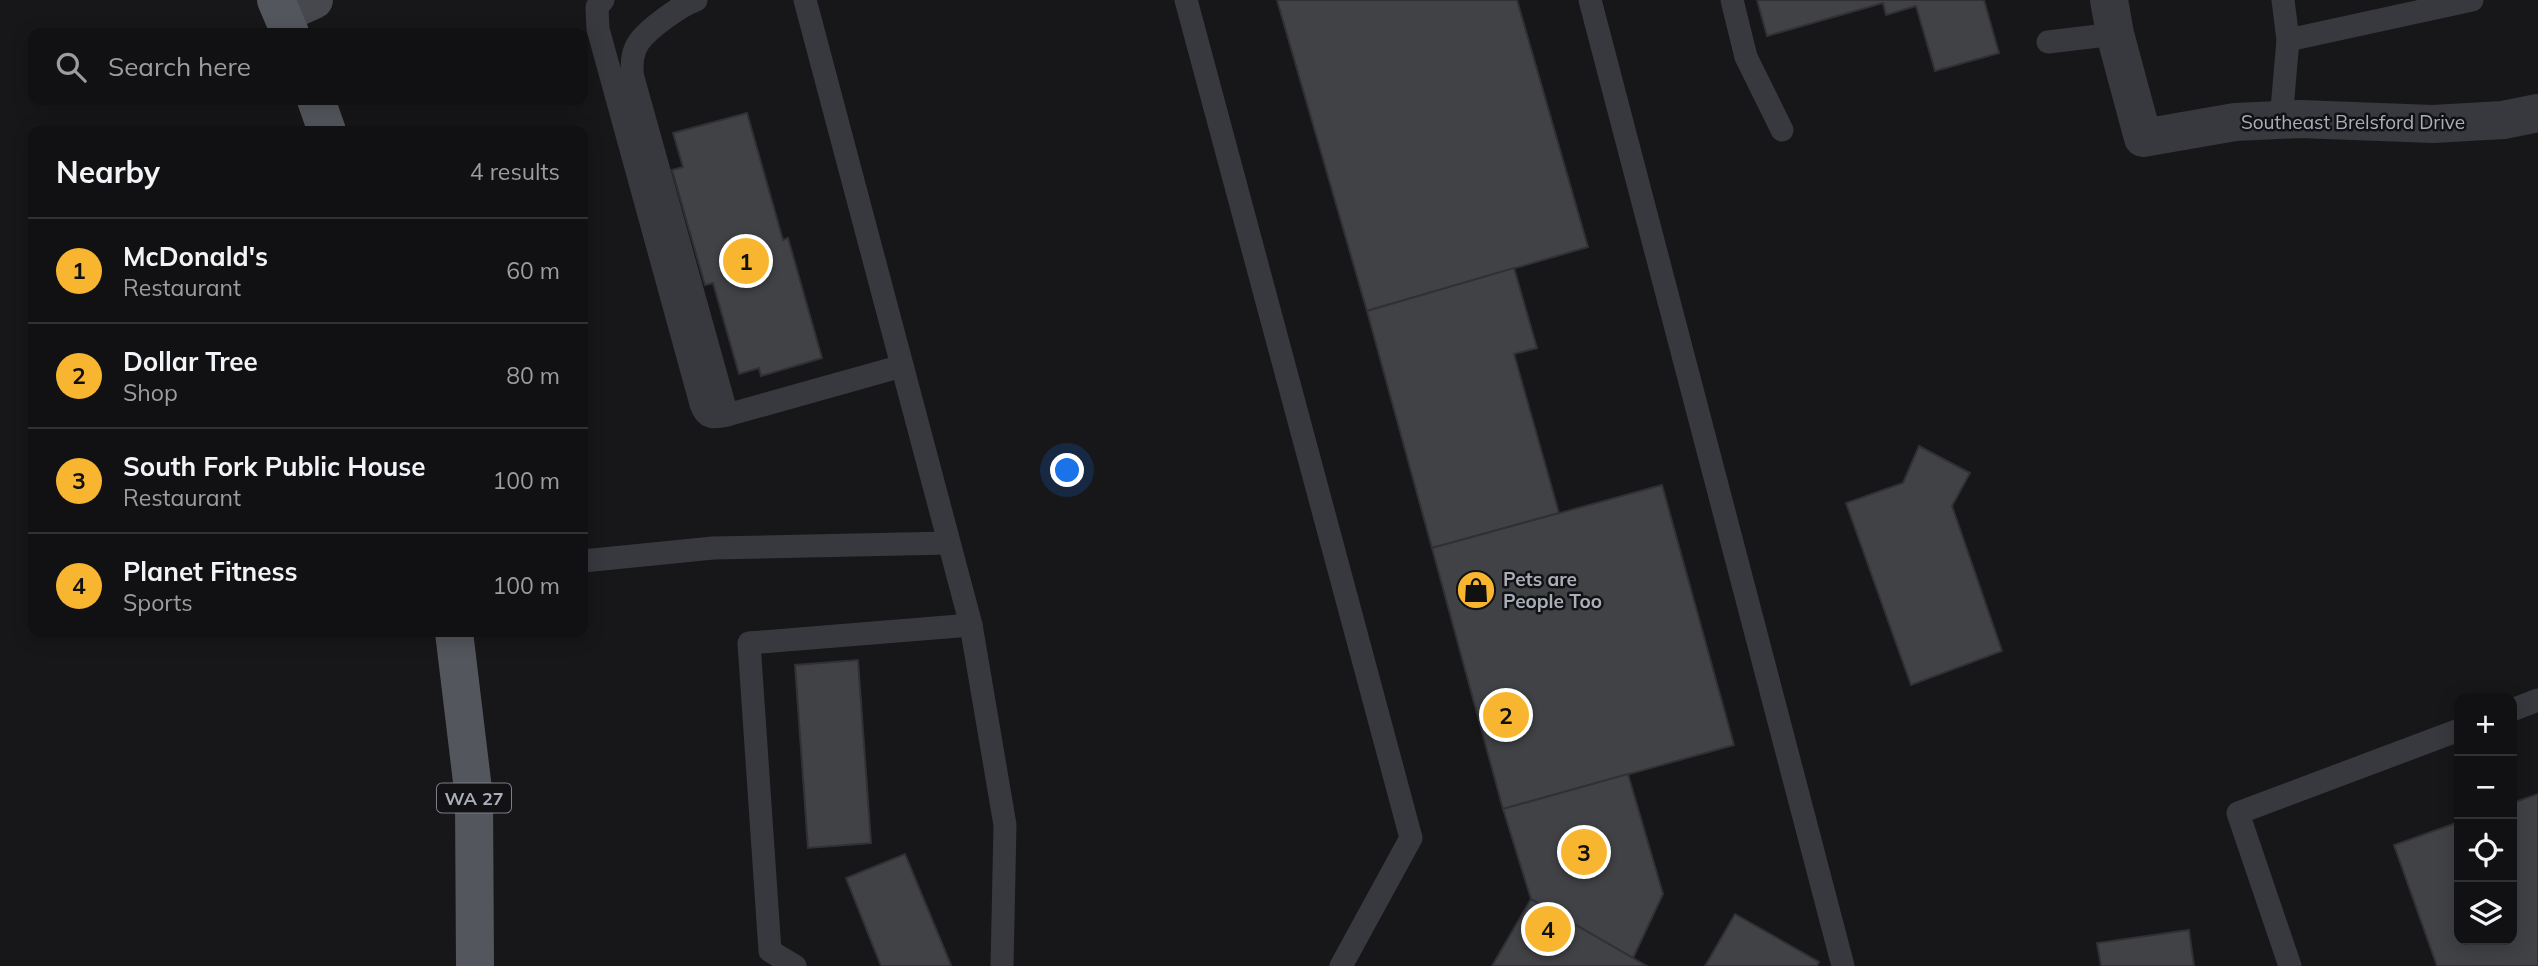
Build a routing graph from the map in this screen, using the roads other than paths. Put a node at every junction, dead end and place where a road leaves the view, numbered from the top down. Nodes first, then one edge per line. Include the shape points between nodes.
1 (603, 0) edge
2 (696, 0) edge
3 (805, 0) edge
4 (1186, 0) edge
5 (1590, 0) edge
6 (1732, 0) edge
7 (2283, 0) edge
8 (2472, 0) edge
9 (2112, 17) edge
10 (2288, 40) junction
11 (2048, 42) dead end
12 (318, 105) edge
13 (2538, 113) edge
14 (2281, 120) junction
15 (325, 126) edge
16 (1782, 130) dead end
17 (902, 366) junction
18 (727, 415) junction
19 (949, 543) junction
20 (588, 560) edge
21 (971, 625) junction
22 (455, 637) edge
23 (2538, 700) edge
24 (2517, 708) edge
25 (2454, 732) edge
26 (475, 966) edge
27 (795, 966) edge
28 (1002, 966) edge
29 (1341, 966) edge
30 (1843, 966) edge
31 (2290, 966) edge

1 - 18 lane via 597,7 598,29 701,404 708,416
2 - 18 lane via 682,4 639,41 632,55 632,74
3 - 17 lane
4 - 29 lane via 1411,838
5 - 30 lane
6 - 16 lane via 1746,57
7 - 10 lane
8 - 10 lane
9 - 11 lane
9 - 14 street, Southeast Brelsford Drive via 2143,138 2235,122
10 - 14 lane
12 - 15 main road
13 - 14 street, Southeast Brelsford Drive via 2433,124
17 - 18 lane
17 - 19 lane
19 - 20 lane via 713,548
19 - 21 lane
21 - 27 lane via 748,643 770,951
21 - 28 lane via 1005,825
22 - 26 main road, WA 27 via 474,798
23 - 24 lane
25 - 31 lane via 2238,813

